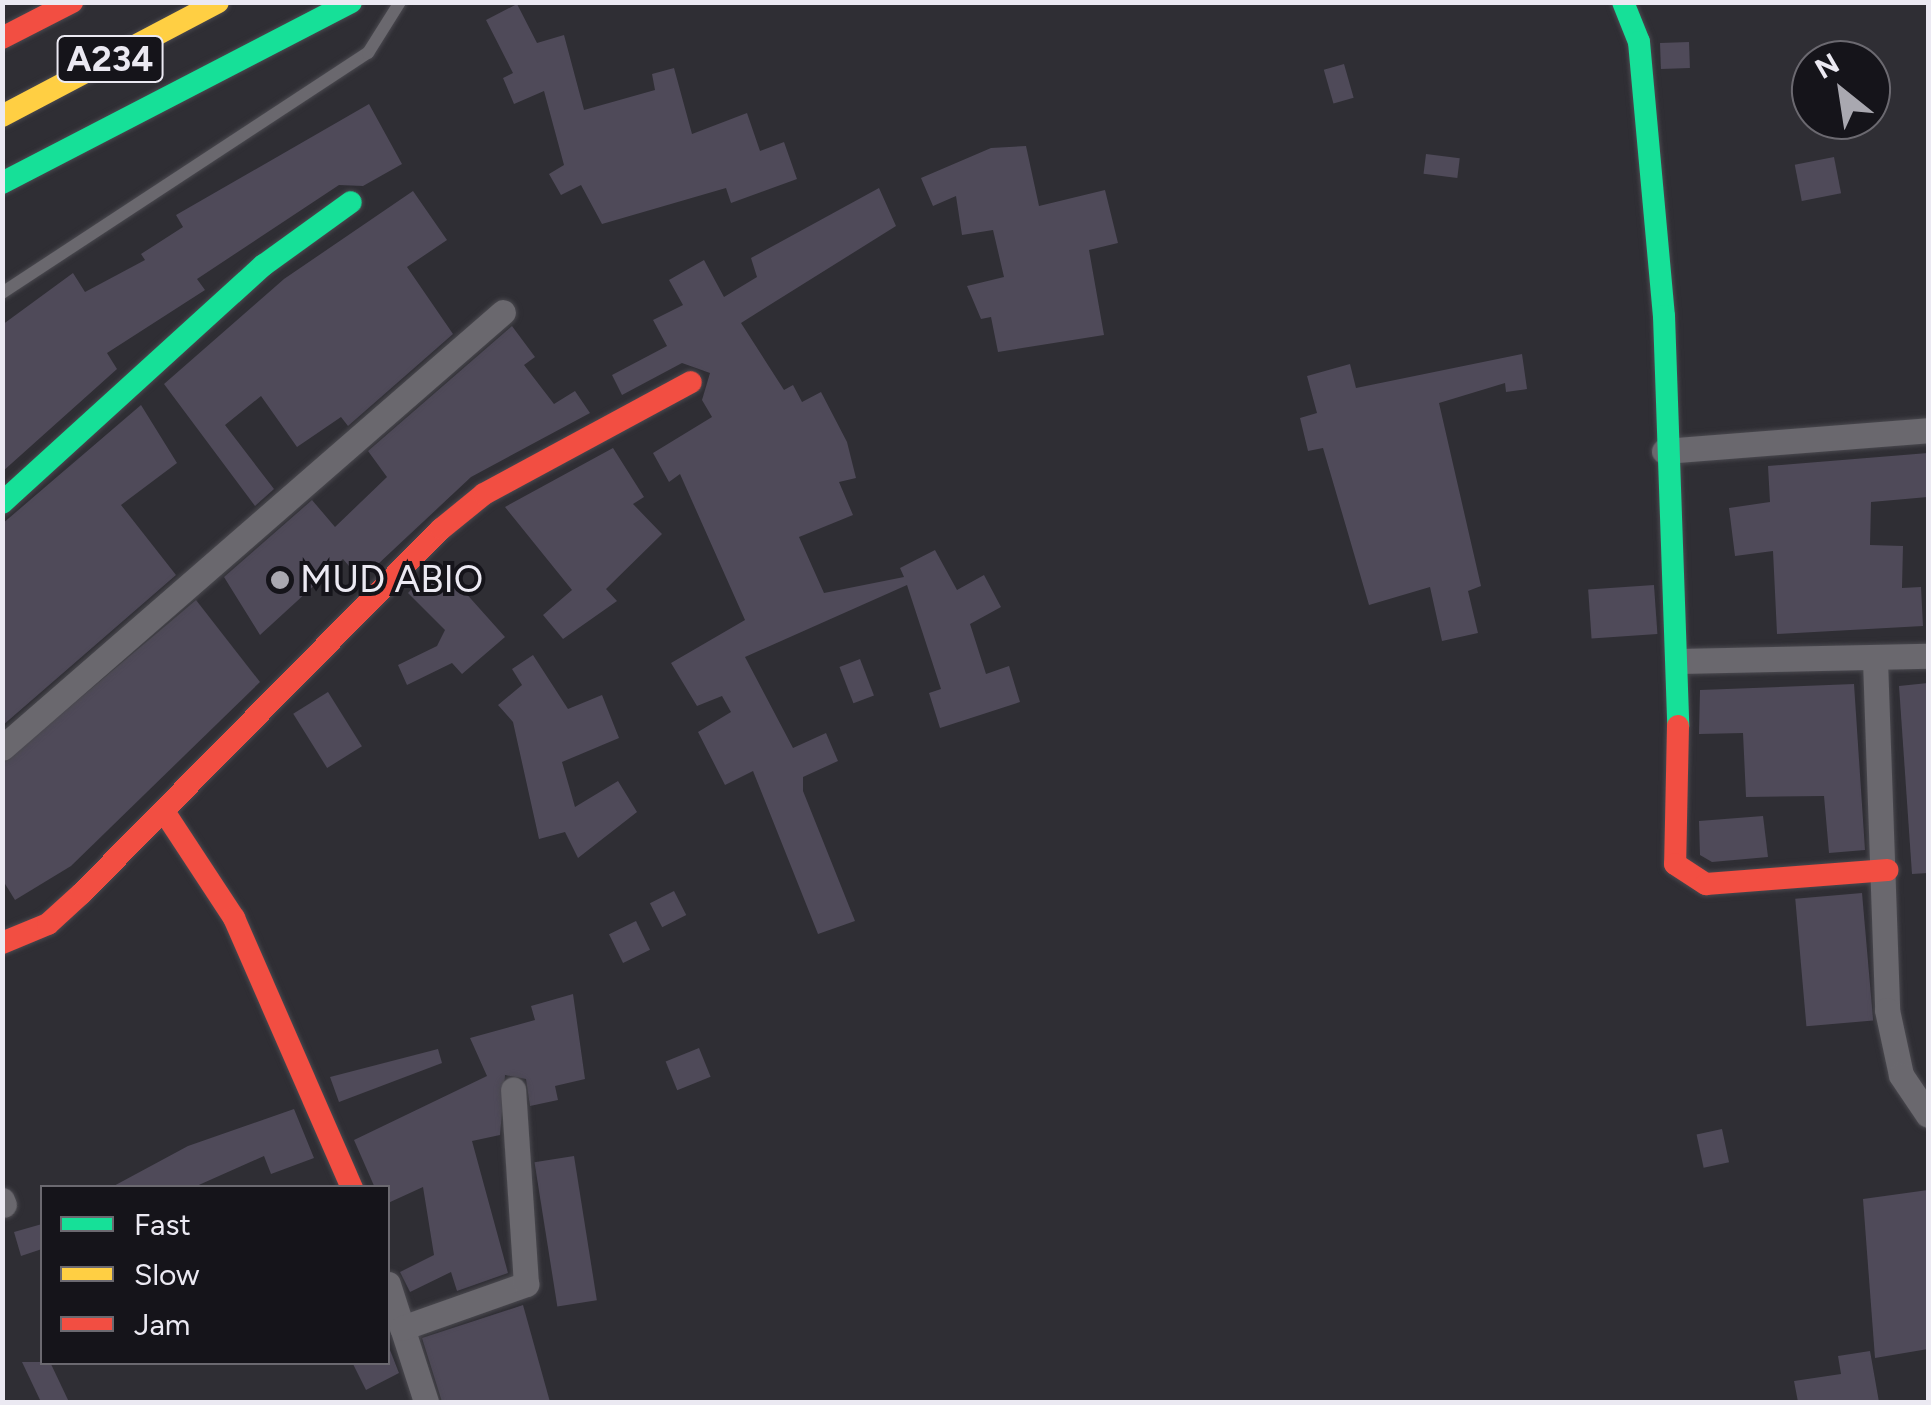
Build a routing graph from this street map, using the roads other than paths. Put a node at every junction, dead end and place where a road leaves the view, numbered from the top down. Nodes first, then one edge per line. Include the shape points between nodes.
1 (72, 2) edge
2 (218, 2) edge
3 (351, 2) edge
4 (400, 2) edge
5 (1623, 2) edge
6 (2, 38) edge
7 (2, 116) edge
8 (2, 183) edge
9 (352, 202) dead end
10 (2, 293) edge
11 (503, 312) dead end
12 (692, 382) dead end
13 (1928, 430) edge
14 (1664, 451) junction
15 (2, 503) edge
16 (1928, 656) edge
17 (1875, 660) junction
18 (1679, 661) junction
19 (2, 748) edge
20 (166, 813) junction
21 (1887, 870) junction
22 (2, 942) edge
23 (512, 1090) dead end
24 (1928, 1115) edge
25 (351, 1185) edge
26 (390, 1290) edge
27 (402, 1328) junction
28 (426, 1402) edge

1 - 6 main road, A234
2 - 7 main road, A234
3 - 8 main road
4 - 10 lane via 392,26 353,64
5 - 14 main road via 1641,61 1664,316
9 - 15 main road via 264,265
11 - 19 street
12 - 20 main road via 484,494 441,528
13 - 14 street
14 - 18 main road
16 - 17 street
17 - 18 street
17 - 21 street
18 - 21 main road via 1672,842 1685,877 1706,884
20 - 22 main road via 48,924
20 - 25 main road via 234,918
21 - 24 street via 1891,1039
23 - 27 street via 526,1284
26 - 27 street
27 - 28 street

